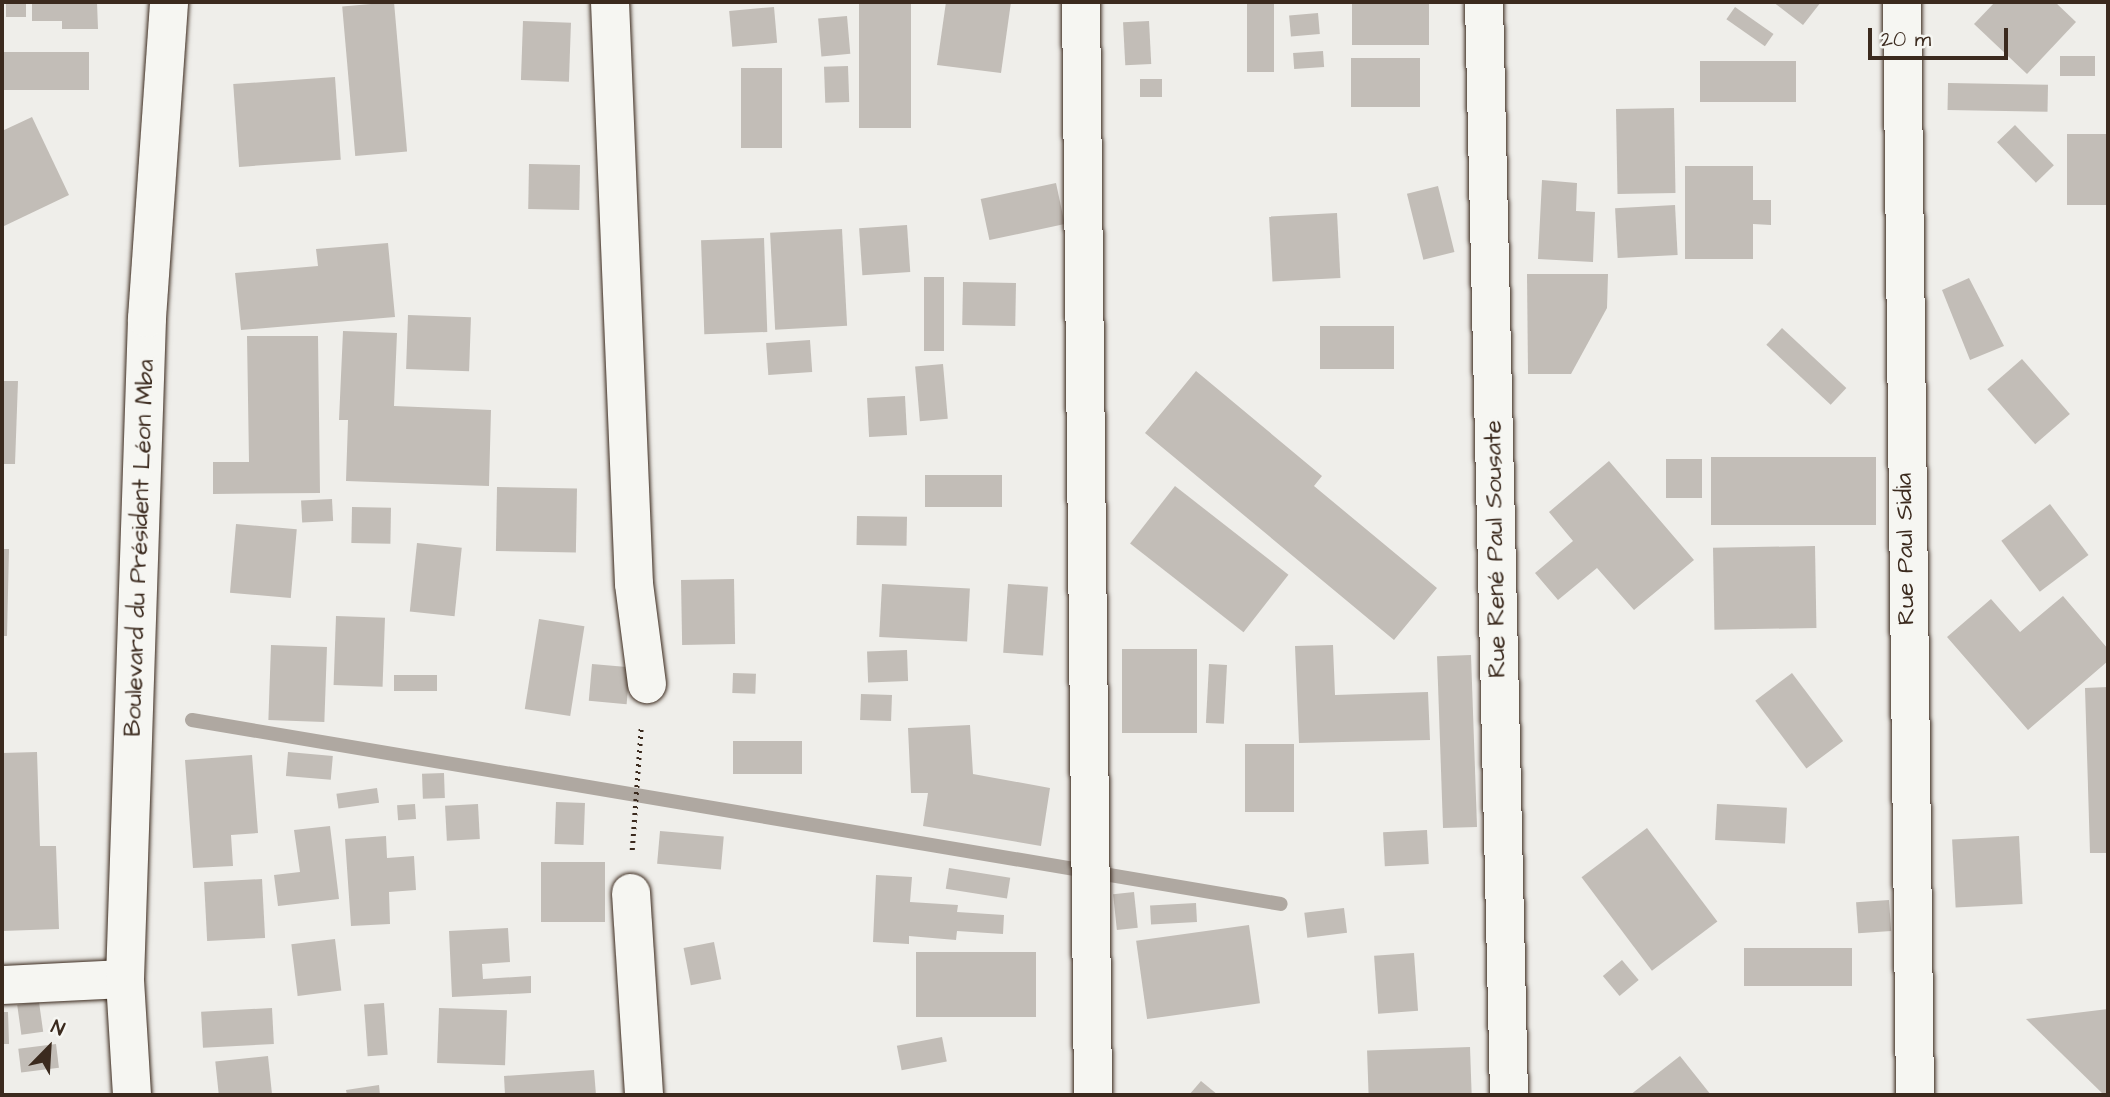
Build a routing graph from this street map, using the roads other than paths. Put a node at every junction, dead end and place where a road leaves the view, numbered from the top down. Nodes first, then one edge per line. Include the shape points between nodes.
1 (169, 2) edge
2 (610, 2) edge
3 (1081, 2) edge
4 (1484, 2) edge
5 (1902, 2) edge
6 (647, 684) dead end
7 (631, 893) dead end
8 (125, 979) junction
9 (2, 985) edge
10 (132, 1095) edge
11 (644, 1095) edge
12 (1093, 1095) edge
13 (1509, 1095) edge
14 (1914, 1095) edge

1 - 8 street, Boulevard du Président Léon Mba via 147,318
2 - 6 street via 634,584
3 - 12 street
4 - 13 street, Rue René Paul Sousate
5 - 14 street, Rue Paul Sidia
7 - 11 street
8 - 9 street
8 - 10 street, Boulevard du Président Léon Mba

